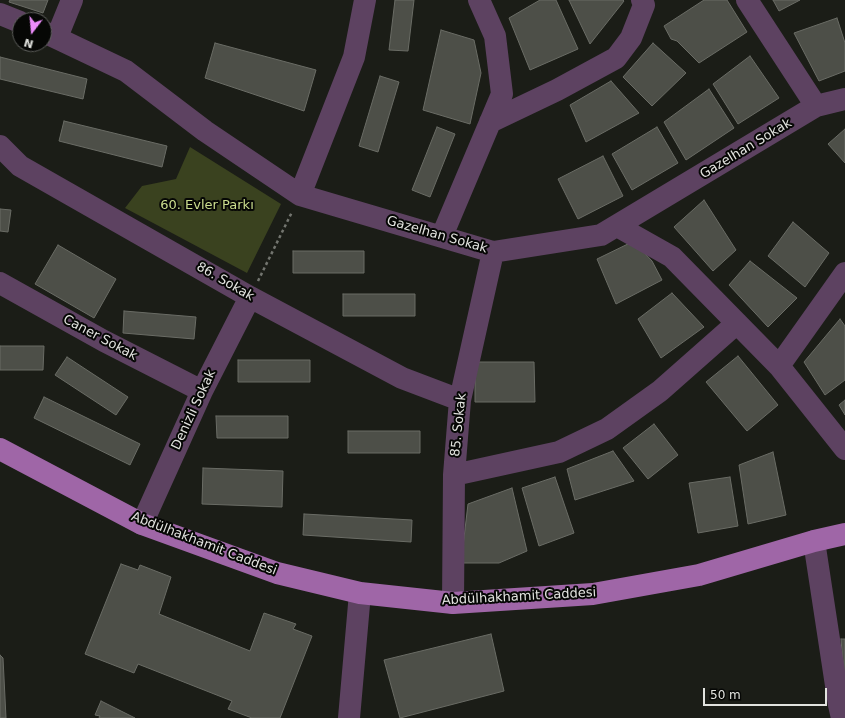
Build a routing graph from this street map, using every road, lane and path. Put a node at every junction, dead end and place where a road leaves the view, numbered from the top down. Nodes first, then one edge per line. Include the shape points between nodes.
1 (72, 0) edge
2 (365, 0) edge
3 (479, 0) edge
4 (747, 0) edge
5 (646, 2) edge
6 (0, 14) edge
7 (12, 19) edge
8 (52, 32) edge
9 (52, 36) edge
10 (845, 99) edge
11 (816, 106) junction
12 (490, 122) junction
13 (0, 146) edge
14 (300, 195) junction
15 (617, 226) junction
16 (442, 236) junction
17 (493, 252) junction
18 (845, 273) edge
19 (0, 283) edge
20 (250, 297) junction
21 (737, 323) junction
22 (779, 366) junction
23 (202, 391) junction
24 (460, 400) junction
25 (0, 449) edge
26 (845, 449) edge
27 (454, 475) junction
28 (142, 524) junction
29 (845, 534) edge
30 (814, 541) junction
31 (360, 593) junction
32 (453, 602) junction
33 (836, 626) edge
34 (349, 718) edge
35 (842, 718) edge

1 - 8 street
2 - 14 street via 354,57
3 - 12 street via 494,36 502,94
4 - 11 street
5 - 12 street via 631,38 616,58
6 - 7 street
9 - 14 street, Gazelhan Sokak via 126,71 205,131
10 - 11 street, Gazelhan Sokak
11 - 15 street, Gazelhan Sokak
12 - 16 street
13 - 20 street, 86. Sokak via 20,166
14 - 16 street, Gazelhan Sokak
14 - 20 path
15 - 17 street, Gazelhan Sokak via 600,235
15 - 21 street via 672,257
16 - 17 street, Gazelhan Sokak
17 - 24 street, 85. Sokak
18 - 22 street
19 - 23 street, Caner Sokak via 104,341
20 - 23 street, Denizli Sokak
20 - 24 street, 86. Sokak via 402,378
21 - 22 street
21 - 27 street via 660,391 607,429 560,452
22 - 26 street
23 - 28 street, Denizli Sokak
24 - 27 street, 85. Sokak
25 - 28 main road, Abdülhakhamit Caddesi
27 - 32 street, 85. Sokak
28 - 31 main road, Abdülhakhamit Caddesi via 277,573
29 - 30 main road, Abdülhakhamit Caddesi
30 - 32 main road, Abdülhakhamit Caddesi via 699,575 593,594
30 - 33 street
31 - 32 main road, Abdülhakhamit Caddesi
31 - 34 street
33 - 35 street via 839,705

